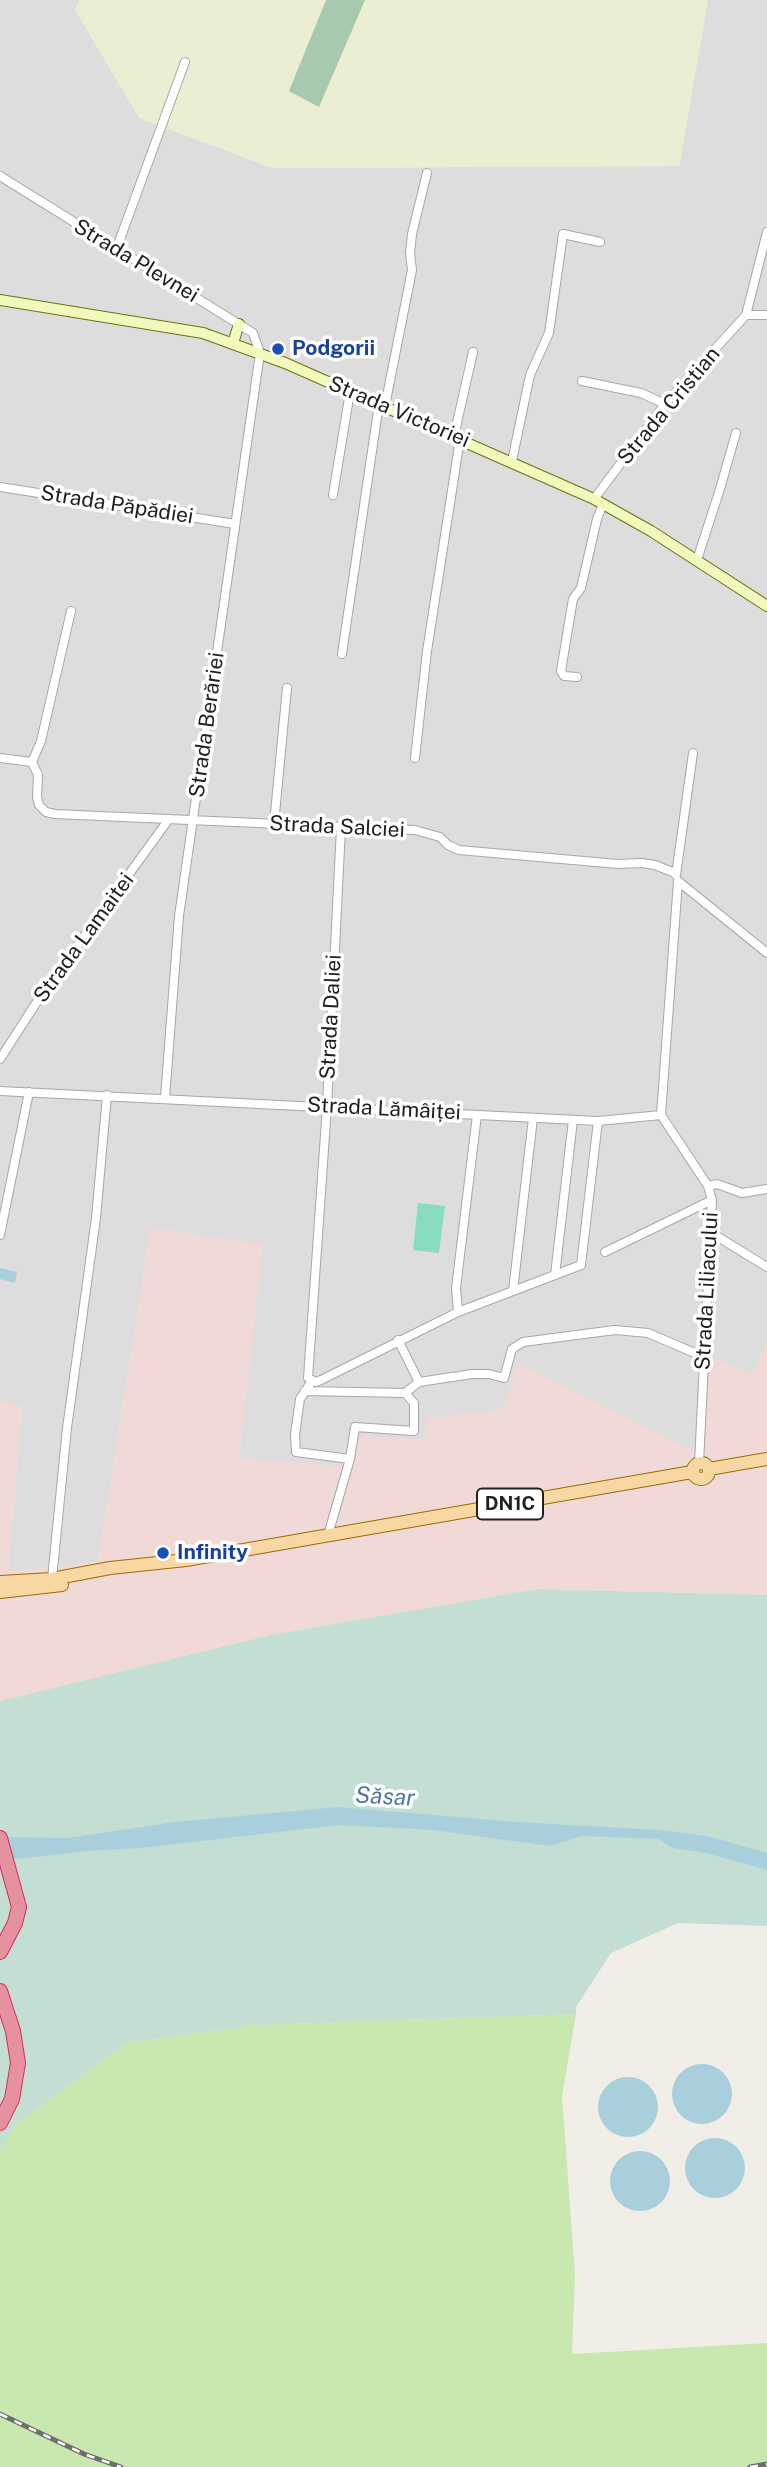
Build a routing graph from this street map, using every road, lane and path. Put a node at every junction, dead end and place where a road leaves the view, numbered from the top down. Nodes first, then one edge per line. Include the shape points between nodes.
1 (185, 62) dead end
2 (427, 173) dead end
3 (0, 176) edge
4 (767, 232) edge
5 (600, 242) dead end
6 (116, 250) junction
7 (0, 300) edge
8 (746, 315) junction
9 (767, 315) edge
10 (239, 324) junction
11 (233, 343) junction
12 (473, 352) dead end
13 (260, 353) junction
14 (582, 381) dead end
15 (350, 392) junction
16 (665, 404) junction
17 (382, 405) junction
18 (736, 433) dead end
19 (457, 438) junction
20 (512, 461) junction
21 (0, 486) edge
22 (333, 495) dead end
23 (598, 501) junction
24 (235, 524) junction
25 (696, 560) junction
26 (767, 606) edge
27 (71, 611) dead end
28 (342, 654) dead end
29 (577, 677) dead end
30 (287, 688) dead end
31 (693, 753) dead end
32 (0, 758) edge
33 (415, 758) dead end
34 (32, 762) junction
35 (169, 819) junction
36 (194, 820) junction
37 (274, 824) junction
38 (341, 828) junction
39 (677, 877) junction
40 (767, 953) edge
41 (0, 1059) edge
42 (0, 1091) edge
43 (29, 1092) junction
44 (107, 1095) junction
45 (165, 1098) junction
46 (327, 1106) junction
47 (477, 1115) junction
48 (661, 1115) junction
49 (533, 1118) junction
50 (573, 1120) junction
51 (598, 1121) junction
52 (708, 1186) junction
53 (767, 1189) edge
54 (712, 1200) junction
55 (710, 1232) junction
56 (0, 1235) edge
57 (605, 1252) dead end
58 (767, 1267) edge
59 (555, 1275) junction
60 (513, 1291) junction
61 (458, 1312) junction
62 (398, 1340) junction
63 (704, 1357) junction
64 (310, 1377) junction
65 (419, 1382) junction
66 (305, 1391) junction
67 (405, 1393) junction
68 (350, 1459) junction
69 (767, 1459) edge
70 (700, 1468) junction
71 (328, 1535) junction
72 (186, 1560) junction
73 (52, 1578) junction
74 (0, 1582) edge
75 (0, 1592) edge
76 (0, 1838) edge
77 (0, 1952) edge
78 (0, 1991) edge
79 (0, 2123) edge

1 - 6 street
2 - 17 street via 412,233 412,270
3 - 6 street, Strada Plevnei
4 - 8 street, Strada Cristian
5 - 20 street via 563,234 549,333 530,375
6 - 10 street, Strada Plevnei
7 - 11 street, Strada Victoriei via 177,328
8 - 9 street
8 - 16 street, Strada Cristian
10 - 11 street
10 - 13 street, Strada Plevnei via 253,333
11 - 13 street, Strada Victoriei
12 - 19 street
13 - 15 street, Strada Victoriei
13 - 24 street, Strada Berăriei
14 - 16 street via 641,393
15 - 17 street, Strada Victoriei
15 - 22 street
16 - 23 street, Strada Cristian
17 - 19 street, Strada Victoriei
17 - 28 street
18 - 25 street
19 - 20 street, Strada Victoriei
19 - 33 street
20 - 23 street, Strada Victoriei
21 - 24 street, Strada Păpădiei
23 - 25 street, Strada Victoriei
23 - 29 street via 581,588 573,599 561,671 564,676
24 - 36 street, Strada Berăriei
25 - 26 street, Strada Victoriei
27 - 34 street
30 - 37 street
31 - 39 street
32 - 34 street
34 - 35 street, Strada Salciei via 38,775 39,805 46,811
35 - 36 street, Strada Salciei
35 - 41 street, Strada Lamaitei
36 - 37 street, Strada Salciei
36 - 45 street, Strada Berăriei via 179,916
37 - 38 street, Strada Salciei
38 - 39 street, Strada Salciei via 415,830 440,837 459,850 655,864
38 - 46 street, Strada Daliei
39 - 40 street
39 - 48 street
42 - 43 street, Strada Lămâiței
43 - 44 street, Strada Lămâiței
43 - 56 street
44 - 45 street, Strada Lămâiței
44 - 73 street
45 - 46 street, Strada Lămâiței
46 - 47 street, Strada Lămâiței
46 - 64 street, Strada Daliei
47 - 49 street, Strada Lămâiței
47 - 61 street via 456,1288
48 - 51 street, Strada Lămâiței
48 - 52 street, Strada Liliacului
49 - 50 street, Strada Lămâiței
49 - 60 street
50 - 51 street, Strada Lămâiței
50 - 59 street
51 - 59 street via 581,1265
52 - 53 street via 717,1184 743,1193
52 - 54 street, Strada Liliacului
54 - 55 street, Strada Liliacului
54 - 57 street
55 - 58 street
55 - 63 street, Strada Liliacului
59 - 60 street
60 - 61 street
61 - 62 street
62 - 64 street via 321,1380
62 - 65 street
63 - 65 street via 648,1333 615,1330 523,1342 512,1349 504,1378 472,1374
63 - 70 street, Strada Liliacului
64 - 66 street
65 - 67 street
66 - 67 street
66 - 68 street via 300,1399 296,1452
67 - 68 street via 414,1403 414,1431 355,1427
68 - 71 street
69 - 70 main road, DN1C
70 - 71 main road, DN1C
71 - 72 main road, DN1C
72 - 73 main road, DN1C
72 - 75 main road, DN1C via 88,1581
73 - 74 main road, DN1C
76 - 77 highway via 19,1906
78 - 79 highway via 18,2063 12,2099

